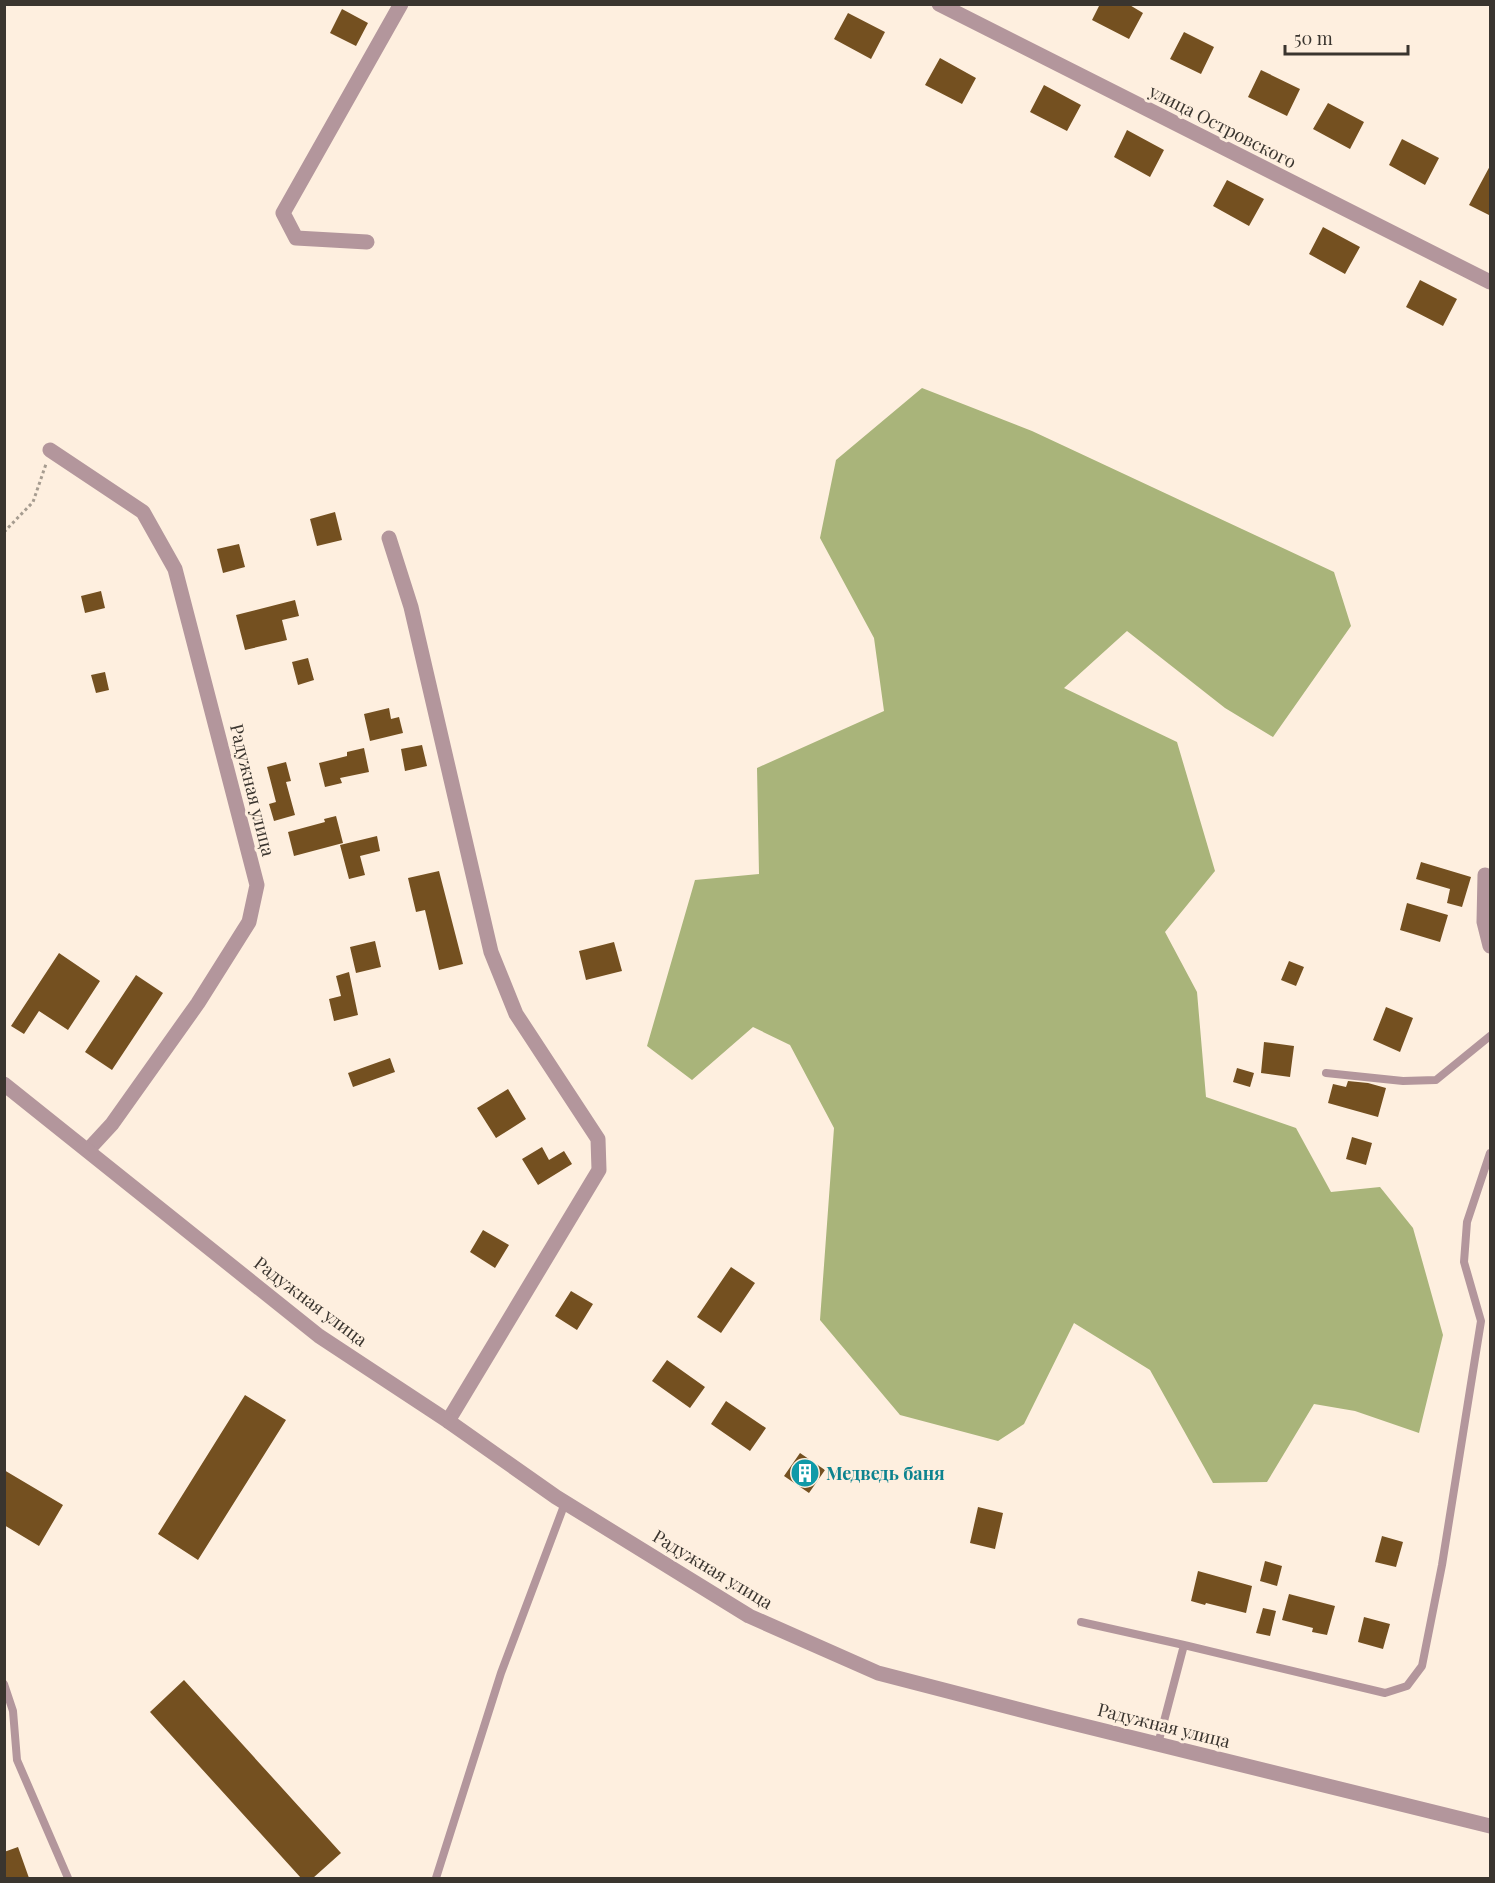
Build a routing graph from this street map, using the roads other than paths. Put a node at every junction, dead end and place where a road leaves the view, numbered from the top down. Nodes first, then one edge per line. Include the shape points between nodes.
1 (401, 4) edge
2 (939, 4) edge
3 (367, 242) dead end
4 (1491, 282) edge
5 (50, 450) road end
6 (388, 538) dead end
7 (1485, 875) dead end
8 (1491, 946) edge
9 (1491, 1036) edge
10 (1326, 1073) dead end
11 (4, 1084) edge
12 (88, 1150) junction
13 (1491, 1153) edge
14 (448, 1421) junction
15 (565, 1503) junction
16 (1081, 1622) dead end
17 (1184, 1645) junction
18 (4, 1684) edge
19 (1158, 1744) junction
20 (1491, 1826) edge
21 (68, 1878) edge
22 (436, 1878) edge

1 - 3 street via 283,213 296,238
2 - 4 street, улица Островского
5 - 12 street, Радужная улица via 143,512 175,569 257,885 249,922 198,1003 112,1124
6 - 14 street via 411,607 491,952 516,1014 598,1139 599,1170
7 - 8 street via 1484,922
9 - 10 lane via 1436,1080 1403,1081
11 - 12 street, Радужная улица
12 - 14 street, Радужная улица via 319,1336
13 - 17 lane via 1467,1222 1464,1263 1481,1321 1443,1565 1422,1666 1407,1686 1385,1693
14 - 15 street, Радужная улица
15 - 19 street, Радужная улица via 749,1616 878,1673
15 - 22 lane via 501,1673
16 - 17 lane
17 - 19 lane
18 - 21 lane via 12,1711 17,1760
19 - 20 street, Радужная улица

